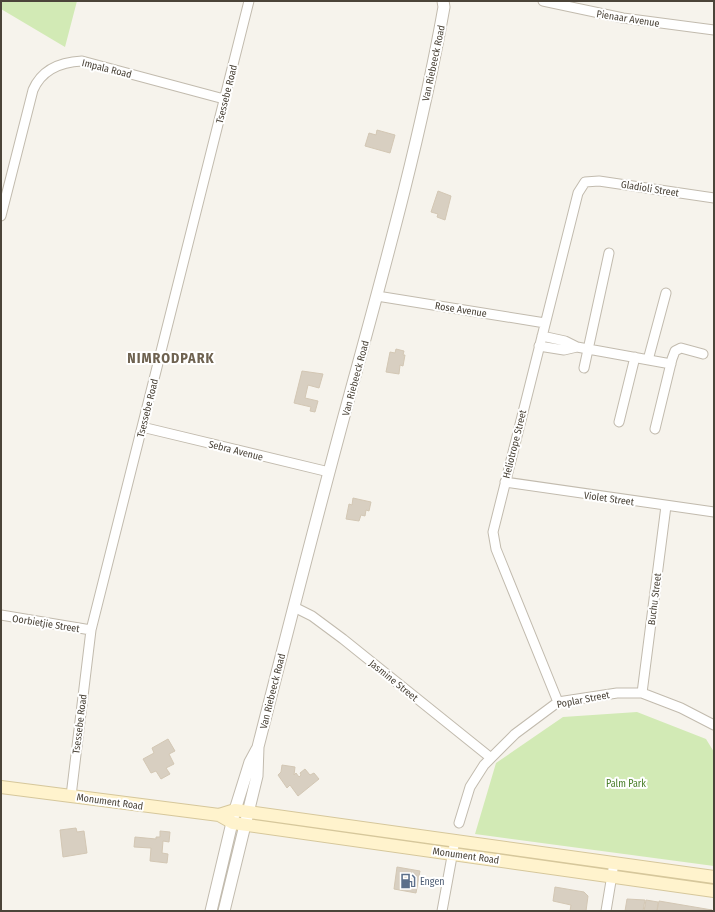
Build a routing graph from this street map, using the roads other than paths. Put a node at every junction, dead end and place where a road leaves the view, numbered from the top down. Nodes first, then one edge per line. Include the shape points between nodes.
1 (249, 1) edge
2 (543, 1) edge
3 (445, 3) edge
4 (714, 30) edge
5 (224, 99) junction
6 (585, 182) joint
7 (714, 198) edge
8 (1, 216) edge
9 (610, 253) dead end
10 (666, 293) dead end
11 (376, 296) junction
12 (545, 323) junction
13 (542, 336) junction
14 (539, 346) junction
15 (577, 347) junction
16 (588, 349) junction
17 (703, 354) dead end
18 (634, 358) junction
19 (648, 360) junction
20 (671, 364) junction
21 (584, 368) dead end
22 (619, 422) dead end
23 (142, 427) junction
24 (655, 429) dead end
25 (329, 472) junction
26 (505, 482) junction
27 (666, 506) junction
28 (714, 512) edge
29 (294, 607) junction
30 (1, 615) edge
31 (91, 630) junction
32 (642, 693) junction
33 (558, 702) junction
34 (714, 725) edge
35 (258, 747) junction
36 (491, 758) junction
37 (1, 787) edge
38 (71, 796) junction
39 (235, 810) junction
40 (248, 812) junction
41 (219, 815) junction
42 (233, 823) junction
43 (459, 823) dead end
44 (246, 824) junction
45 (455, 840) junction
46 (453, 853) junction
47 (614, 863) junction
48 (613, 877) junction
49 (714, 877) edge
50 (714, 891) edge
51 (211, 911) edge
52 (224, 911) edge
53 (442, 911) edge
54 (606, 911) edge

1 - 5 street, Tsessebe Road
2 - 4 street, Pienaar Avenue via 623,18
3 - 11 street, Van Riebeeck Road via 400,210
5 - 8 street, Impala Road via 82,61 66,62 56,66 37,80 33,90
5 - 23 street, Tsessebe Road
6 - 7 street, Gladioli Street via 608,182
6 - 12 street, Heliotrope Street via 578,193
9 - 16 street
10 - 19 street
11 - 12 street, Rose Avenue
11 - 25 street, Van Riebeeck Road
12 - 13 street, Heliotrope Street
13 - 14 street, Heliotrope Street
13 - 15 street via 565,341
14 - 15 street via 564,350
14 - 26 street, Heliotrope Street
15 - 16 street
16 - 18 street
16 - 21 street
17 - 20 street via 684,348 678,349 673,354
18 - 19 street
18 - 22 street
19 - 20 street
20 - 24 street
23 - 25 street, Sebra Avenue
23 - 31 street, Tsessebe Road
25 - 29 street, Van Riebeeck Road
26 - 27 street, Violet Street
26 - 33 street, Heliotrope Street via 494,526 494,541
27 - 28 street, Violet Street
27 - 32 street, Buchu Street
29 - 35 street, Van Riebeeck Road
29 - 36 street, Jasmine Street via 312,616 343,639
30 - 31 street, Oorbietjie Street
31 - 38 street, Tsessebe Road
32 - 33 street, Poplar Street via 617,693
32 - 34 street, Poplar Street via 707,719
33 - 36 street, Poplar Street via 515,734
35 - 39 street, Van Riebeeck Road via 250,762
35 - 40 street, Van Riebeeck Road via 257,776
36 - 43 street, Poplar Street via 470,787
37 - 38 main road, Monument Road
38 - 41 main road, Monument Road
39 - 40 main road, Monument Road
39 - 41 main road, Monument Road
39 - 42 street, Van Riebeeck Road
40 - 44 street, Van Riebeeck Road
40 - 45 main road, Monument Road
41 - 42 main road, Monument Road
42 - 44 main road, Monument Road
42 - 51 street, Van Riebeeck Road
44 - 46 main road, Monument Road
44 - 52 street, Van Riebeeck Road
45 - 46 street
45 - 47 main road, Monument Road
46 - 48 main road, Monument Road
46 - 53 street
47 - 48 street
47 - 49 main road, Monument Road
48 - 50 main road, Monument Road
48 - 54 street

